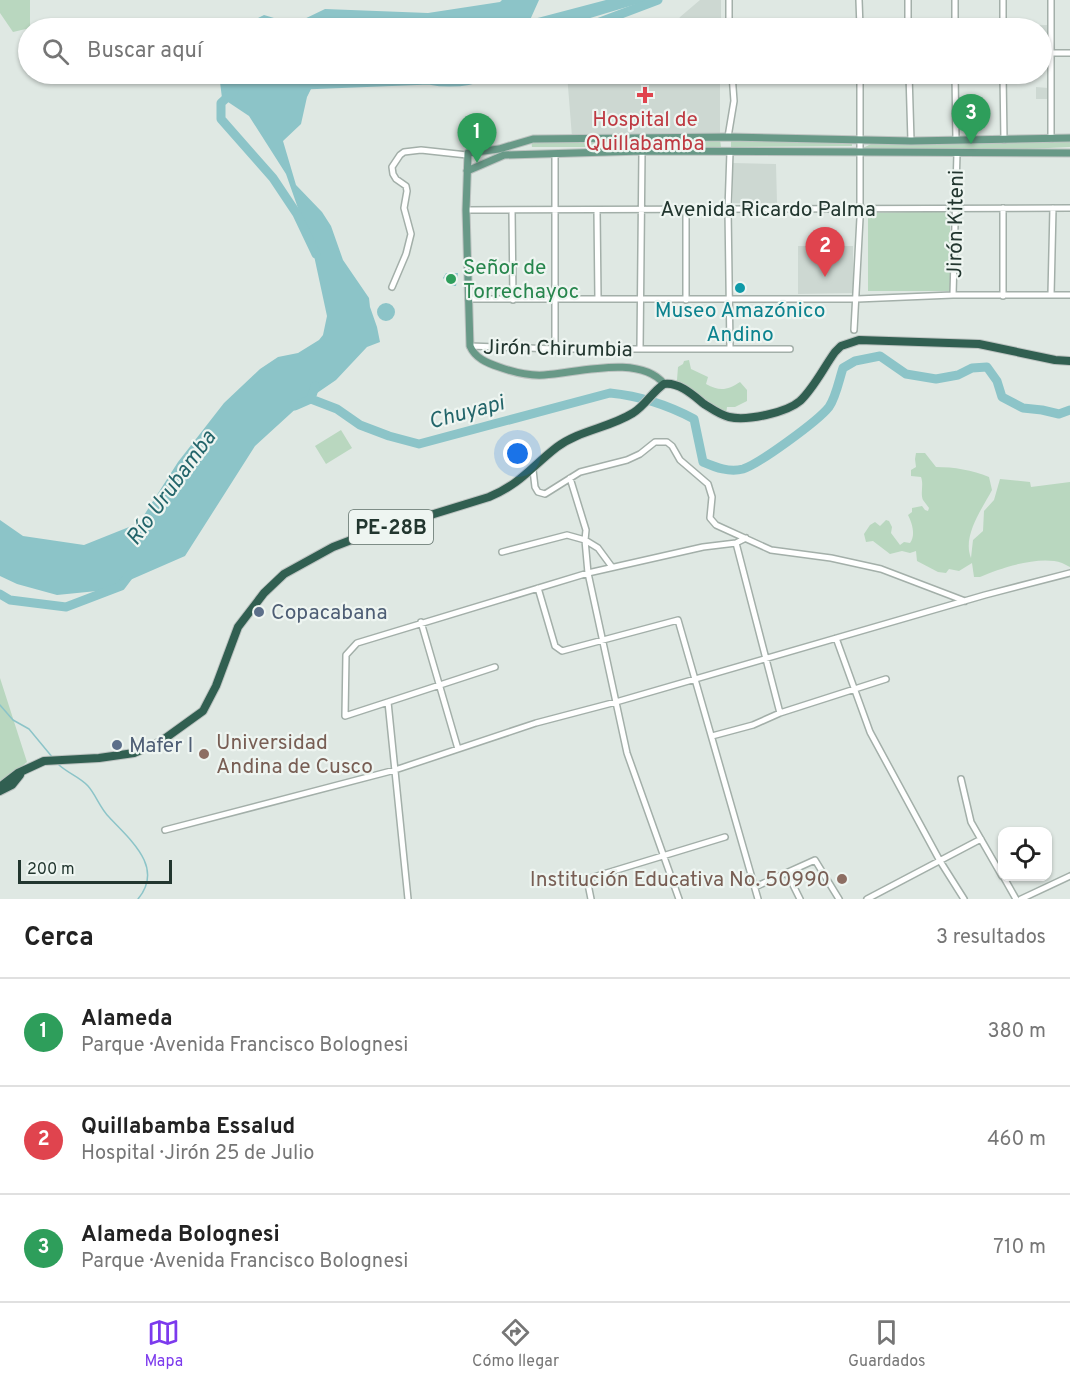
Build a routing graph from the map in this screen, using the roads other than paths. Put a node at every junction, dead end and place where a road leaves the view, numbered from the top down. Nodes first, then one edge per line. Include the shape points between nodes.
1 (729, 0) edge
2 (859, 0) edge
3 (908, 0) edge
4 (955, 0) edge
5 (1003, 0) edge
6 (1051, 0) edge
7 (729, 18) edge
8 (860, 18) edge
9 (908, 18) edge
10 (955, 18) edge
11 (1003, 18) edge
12 (1051, 18) edge
13 (1070, 52) edge
14 (1052, 53) edge
15 (733, 84) edge
16 (860, 84) edge
17 (909, 84) edge
18 (955, 84) edge
19 (1003, 84) edge
20 (1051, 84) edge
21 (728, 137) junction
22 (858, 138) junction
23 (1070, 138) edge
24 (1052, 139) junction
25 (529, 140) junction
26 (956, 140) junction
27 (1004, 140) junction
28 (911, 141) junction
29 (642, 151) junction
30 (730, 152) junction
31 (858, 152) junction
32 (957, 153) junction
33 (1070, 153) edge
34 (555, 154) junction
35 (467, 155) junction
36 (531, 155) junction
37 (467, 171) junction
38 (1003, 208) junction
39 (1053, 208) junction
40 (1070, 208) edge
41 (641, 209) junction
42 (686, 209) junction
43 (729, 209) junction
44 (860, 209) junction
45 (955, 209) junction
46 (466, 210) junction
47 (512, 210) junction
48 (555, 210) junction
49 (597, 210) junction
50 (392, 287) dead end
51 (953, 295) junction
52 (1051, 295) junction
53 (1070, 295) edge
54 (1003, 296) junction
55 (468, 299) junction
56 (555, 299) junction
57 (598, 299) junction
58 (641, 299) junction
59 (729, 299) junction
60 (857, 299) junction
61 (513, 300) junction
62 (686, 300) junction
63 (854, 330) dead end
64 (470, 346) junction
65 (730, 348) junction
66 (555, 349) junction
67 (640, 349) junction
68 (790, 349) dead end
69 (1070, 361) edge
70 (664, 384) junction
71 (533, 470) junction
72 (570, 478) junction
73 (746, 538) junction
74 (585, 540) junction
75 (736, 543) junction
76 (502, 552) dead end
77 (612, 567) junction
78 (588, 573) junction
79 (1070, 573) edge
80 (538, 588) junction
81 (964, 602) junction
82 (422, 622) junction
83 (836, 638) junction
84 (603, 639) junction
85 (766, 657) junction
86 (495, 667) dead end
87 (695, 679) junction
88 (886, 679) dead end
89 (440, 686) junction
90 (854, 689) junction
91 (388, 702) junction
92 (616, 702) junction
93 (780, 713) junction
94 (712, 736) junction
95 (458, 749) junction
96 (395, 770) junction
97 (961, 779) dead end
98 (0, 790) edge
99 (165, 830) dead end
100 (725, 837) dead end
101 (981, 839) junction
102 (664, 856) junction
103 (940, 861) junction
104 (998, 868) edge
105 (788, 873) junction
106 (1070, 876) edge
107 (1006, 881) edge
108 (755, 887) junction
109 (880, 892) junction
110 (408, 899) edge
111 (591, 899) edge
112 (679, 899) edge
113 (758, 899) edge
114 (800, 899) edge
115 (839, 899) edge
116 (867, 899) edge
117 (884, 899) edge
118 (964, 899) edge
119 (1016, 899) edge
120 (1021, 899) edge

1 - 7 street
2 - 8 street
3 - 9 street
4 - 10 street
5 - 11 street
6 - 12 street
13 - 14 street
15 - 21 street
16 - 22 street
17 - 28 street
18 - 26 street, Jirón Kiteni
19 - 27 street
20 - 24 street
21 - 22 main road
21 - 25 main road
22 - 28 main road
22 - 31 street
23 - 24 main road
24 - 27 main road
25 - 35 main road
25 - 36 main road
26 - 27 main road
26 - 28 main road
29 - 30 main road
29 - 34 main road
29 - 41 street
30 - 31 main road
30 - 43 street
31 - 32 main road
31 - 44 street
32 - 33 main road
32 - 45 street, Jirón Kiteni
34 - 36 main road
34 - 48 street
35 - 37 main road
35 - 50 street via 408,150 392,167 396,179 408,191 404,208 411,234
36 - 37 main road via 497,157
37 - 46 main road
38 - 39 street, Avenida Ricardo Palma
38 - 45 street, Avenida Ricardo Palma
38 - 54 street
39 - 40 street, Avenida Ricardo Palma
39 - 52 street
41 - 42 street, Avenida Ricardo Palma
41 - 49 street, Avenida Ricardo Palma
41 - 58 street
42 - 43 street, Avenida Ricardo Palma
42 - 62 street
43 - 44 street, Avenida Ricardo Palma
43 - 59 street
44 - 45 street, Avenida Ricardo Palma
44 - 60 street
45 - 51 street, Jirón Kiteni
46 - 47 street, Avenida Ricardo Palma
46 - 55 main road
47 - 48 street, Avenida Ricardo Palma
47 - 61 street
48 - 49 street, Avenida Ricardo Palma
48 - 56 street
49 - 57 street
51 - 54 street
51 - 60 street
52 - 53 street
52 - 54 street
55 - 61 street
55 - 64 main road
56 - 57 street
56 - 61 street
56 - 66 street
57 - 58 street
58 - 62 street
58 - 67 street
59 - 60 street
59 - 62 street
59 - 65 street
60 - 63 street
64 - 66 street, Jirón Chirumbia
64 - 70 main road via 477,357 530,375 633,368 651,373
65 - 67 street, Jirón Chirumbia
65 - 68 street, Jirón Chirumbia
66 - 67 street, Jirón Chirumbia
69 - 70 highway via 979,344 859,340 835,352 796,404 743,418 720,414 686,390
70 - 71 highway, PE-28B via 640,408 572,437
71 - 72 street via 534,488 541,495
71 - 98 highway, PE-28B via 489,497 359,537 284,574 238,627 203,711 160,742 134,753 44,761
72 - 73 street via 627,460 655,442 667,442 708,484 712,522
72 - 74 street via 586,530
73 - 75 street
73 - 81 street via 771,550 880,569
74 - 76 street via 567,535
74 - 77 street via 598,548
74 - 78 street
75 - 77 street
75 - 85 street
77 - 78 street
78 - 80 street
78 - 84 street
79 - 81 street
80 - 82 street
80 - 84 street via 555,646 562,651
81 - 83 street
82 - 89 street
82 - 91 street via 357,643 346,655 345,716
83 - 85 street
83 - 90 street
84 - 87 street via 678,620
84 - 92 street
85 - 87 street
85 - 93 street
86 - 89 street
87 - 92 street
87 - 94 street
88 - 90 street
89 - 91 street
89 - 95 street
90 - 93 street
90 - 103 street via 870,732
91 - 96 street
92 - 95 street
92 - 102 street via 627,753
93 - 94 street
94 - 108 street
95 - 96 street
96 - 99 street
96 - 110 street
97 - 101 street via 971,822
100 - 102 street
101 - 103 street
101 - 104 street
102 - 111 street via 587,879
102 - 112 street
103 - 109 street
103 - 118 street
105 - 108 street
105 - 114 street
105 - 115 street via 815,860
106 - 120 street
107 - 119 street
108 - 113 street
109 - 116 street
109 - 117 street

